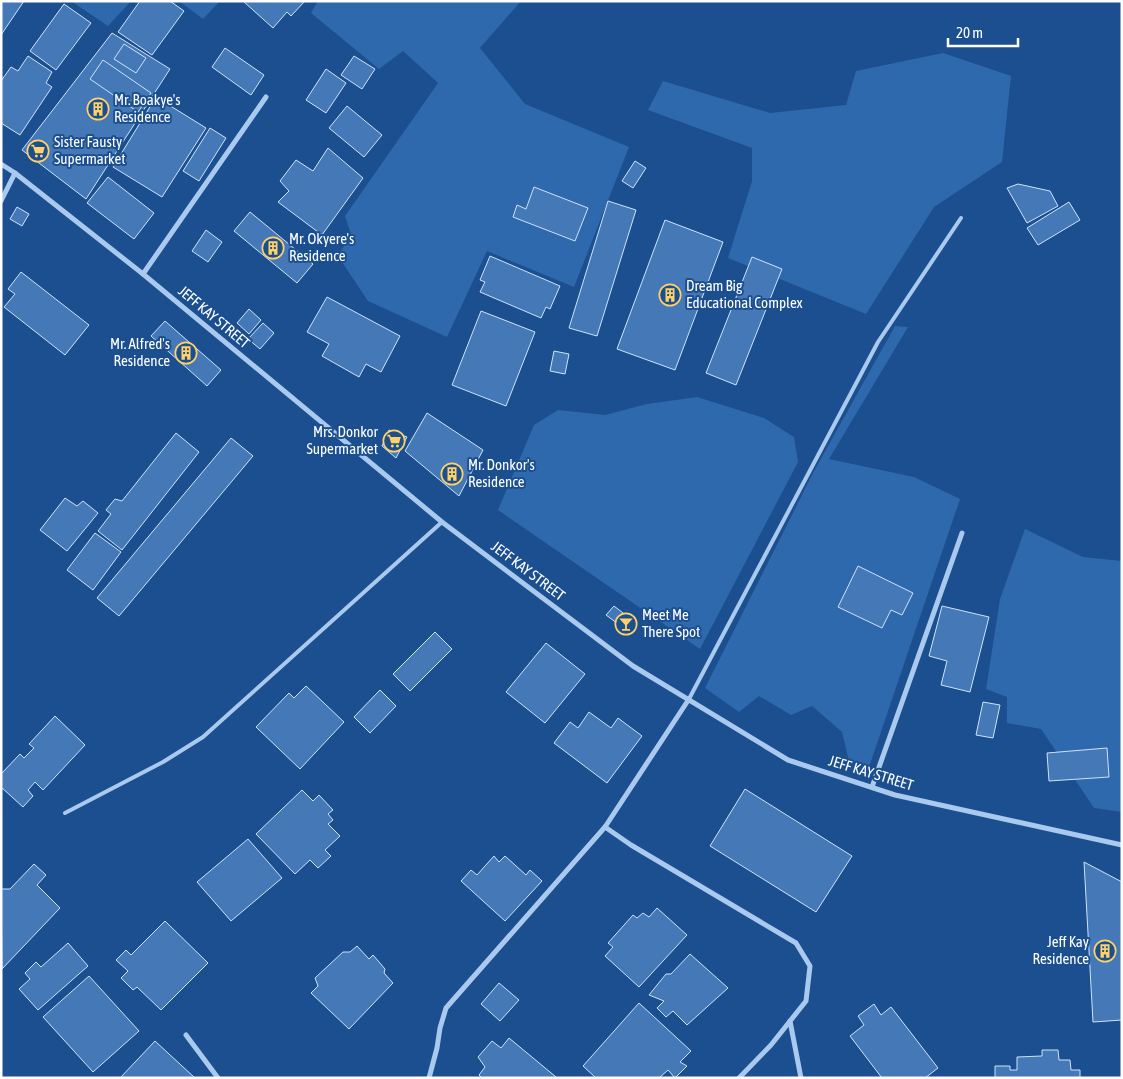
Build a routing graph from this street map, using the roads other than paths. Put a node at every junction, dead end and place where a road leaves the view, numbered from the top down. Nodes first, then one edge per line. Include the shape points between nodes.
1 (266, 97) dead end
2 (1, 164) edge
3 (15, 173) junction
4 (1, 201) edge
5 (961, 218) dead end
6 (143, 274) junction
7 (442, 522) junction
8 (962, 533) dead end
9 (689, 699) junction
10 (872, 787) junction
11 (65, 813) dead end
12 (605, 827) junction
13 (1122, 845) edge
14 (790, 1021) junction
15 (186, 1035) dead end
16 (218, 1078) edge
17 (429, 1078) edge
18 (738, 1078) edge
19 (802, 1078) edge

1 - 6 street
2 - 3 street, JEFF KAY STREET
3 - 4 street
3 - 6 street, JEFF KAY STREET
5 - 9 lane via 878,342
6 - 7 street, JEFF KAY STREET
7 - 9 street, JEFF KAY STREET via 633,666
7 - 11 lane via 203,737 163,762
8 - 10 street
9 - 10 street, JEFF KAY STREET via 788,760
9 - 12 street
10 - 13 street, JEFF KAY STREET via 895,795
12 - 14 street via 796,943 810,966 806,1001
12 - 17 street via 446,1008
14 - 18 street via 772,1045
14 - 19 street
15 - 16 street

